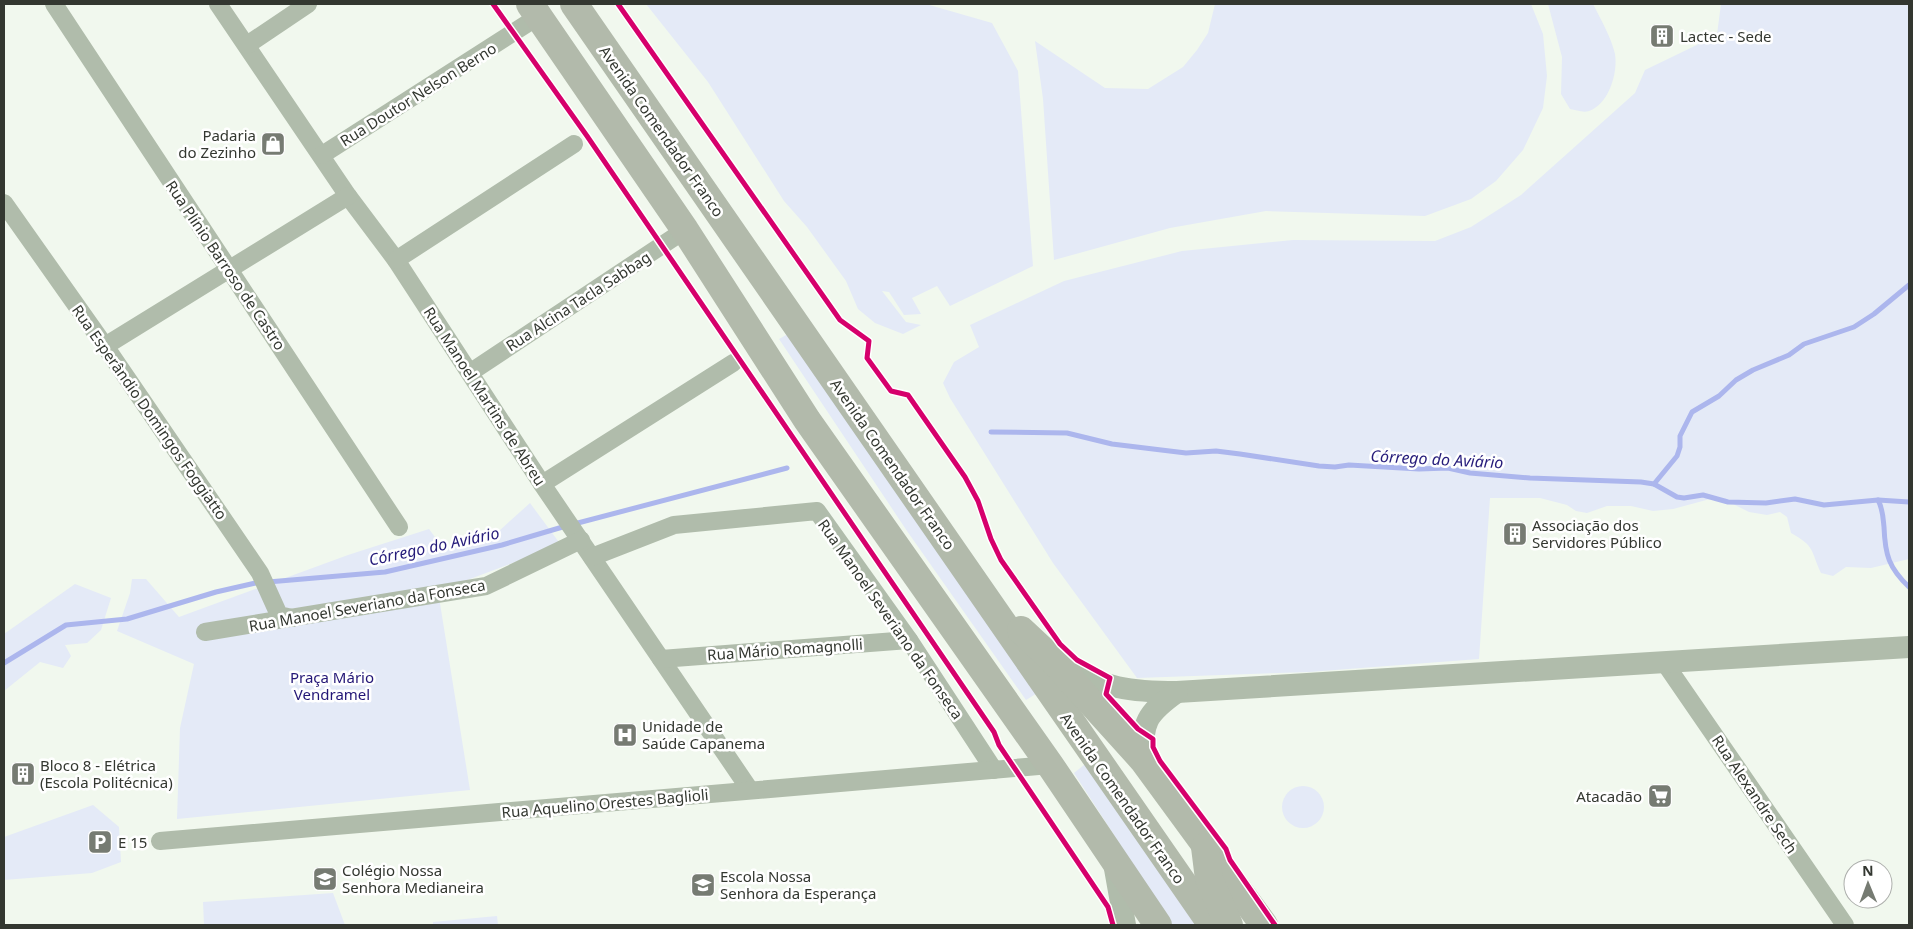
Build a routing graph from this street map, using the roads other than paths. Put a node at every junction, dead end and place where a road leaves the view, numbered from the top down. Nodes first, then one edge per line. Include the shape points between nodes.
1 (54, 4) edge
2 (218, 4) edge
3 (308, 4) edge
4 (574, 4) edge
5 (535, 10) edge
6 (247, 45) junction
7 (574, 144) dead end
8 (322, 155) junction
9 (348, 196) junction
10 (4, 203) edge
11 (685, 230) junction
12 (396, 260) junction
13 (230, 270) junction
14 (105, 346) junction
15 (732, 363) dead end
16 (470, 372) junction
17 (546, 490) junction
18 (399, 528) dead end
19 (578, 537) junction
20 (592, 557) junction
21 (980, 592) junction
22 (292, 618) junction
23 (205, 632) dead end
24 (909, 640) junction
25 (1909, 648) edge
26 (1051, 658) junction
27 (661, 659) junction
28 (1664, 662) junction
29 (1177, 692) junction
30 (1143, 760) junction
31 (1050, 765) junction
32 (994, 770) junction
33 (750, 790) junction
34 (160, 841) dead end
35 (1205, 846) junction
36 (1113, 858) junction
37 (1125, 925) edge
38 (1158, 925) edge
39 (1212, 925) edge
40 (1229, 925) edge
41 (1264, 925) edge
42 (1845, 925) edge

1 - 13 street, Rua Plínio Barroso de Castro
2 - 6 street, Rua Manoel Martins de Abreu
3 - 6 street
4 - 21 highway, Avenida Comendador Franco
5 - 8 street, Rua Doutor Nelson Berno
5 - 11 highway
6 - 8 street, Rua Manoel Martins de Abreu
7 - 12 street
8 - 9 street, Rua Manoel Martins de Abreu
9 - 12 street, Rua Manoel Martins de Abreu
9 - 13 street
10 - 14 street, Rua Esperândio Domingos Foggiatto
11 - 16 street, Rua Alcina Tacla Sabbag
11 - 31 highway via 806,420
12 - 16 street, Rua Manoel Martins de Abreu
13 - 14 street
13 - 18 street, Rua Plínio Barroso de Castro
14 - 22 street, Rua Esperândio Domingos Foggiatto via 260,573 279,615
15 - 17 street
16 - 17 street, Rua Manoel Martins de Abreu
17 - 19 street, Rua Manoel Martins de Abreu
19 - 20 street, Rua Manoel Martins de Abreu
19 - 22 street, Rua Manoel Severiano da Fonseca via 486,586
20 - 24 street, Rua Manoel Severiano da Fonseca via 674,525 817,511
20 - 27 street, Rua Manoel Martins de Abreu
21 - 26 highway
21 - 39 highway, Avenida Comendador Franco
22 - 23 street, Rua Manoel Severiano da Fonseca
24 - 27 street, Rua Mário Romagnolli
24 - 32 street, Rua Manoel Severiano da Fonseca
25 - 28 street
26 - 29 street via 1110,687
26 - 30 highway
27 - 33 street, Rua Manoel Martins de Abreu
28 - 29 street
28 - 42 street, Rua Alexandre Sech
29 - 30 street via 1147,718 1143,732
30 - 35 highway
31 - 32 street, Rua Aquelino Orestes Baglioli
31 - 36 highway
32 - 33 street, Rua Aquelino Orestes Baglioli
33 - 34 street, Rua Aquelino Orestes Baglioli
35 - 40 highway via 1212,885
35 - 41 highway
36 - 37 street
36 - 38 highway

